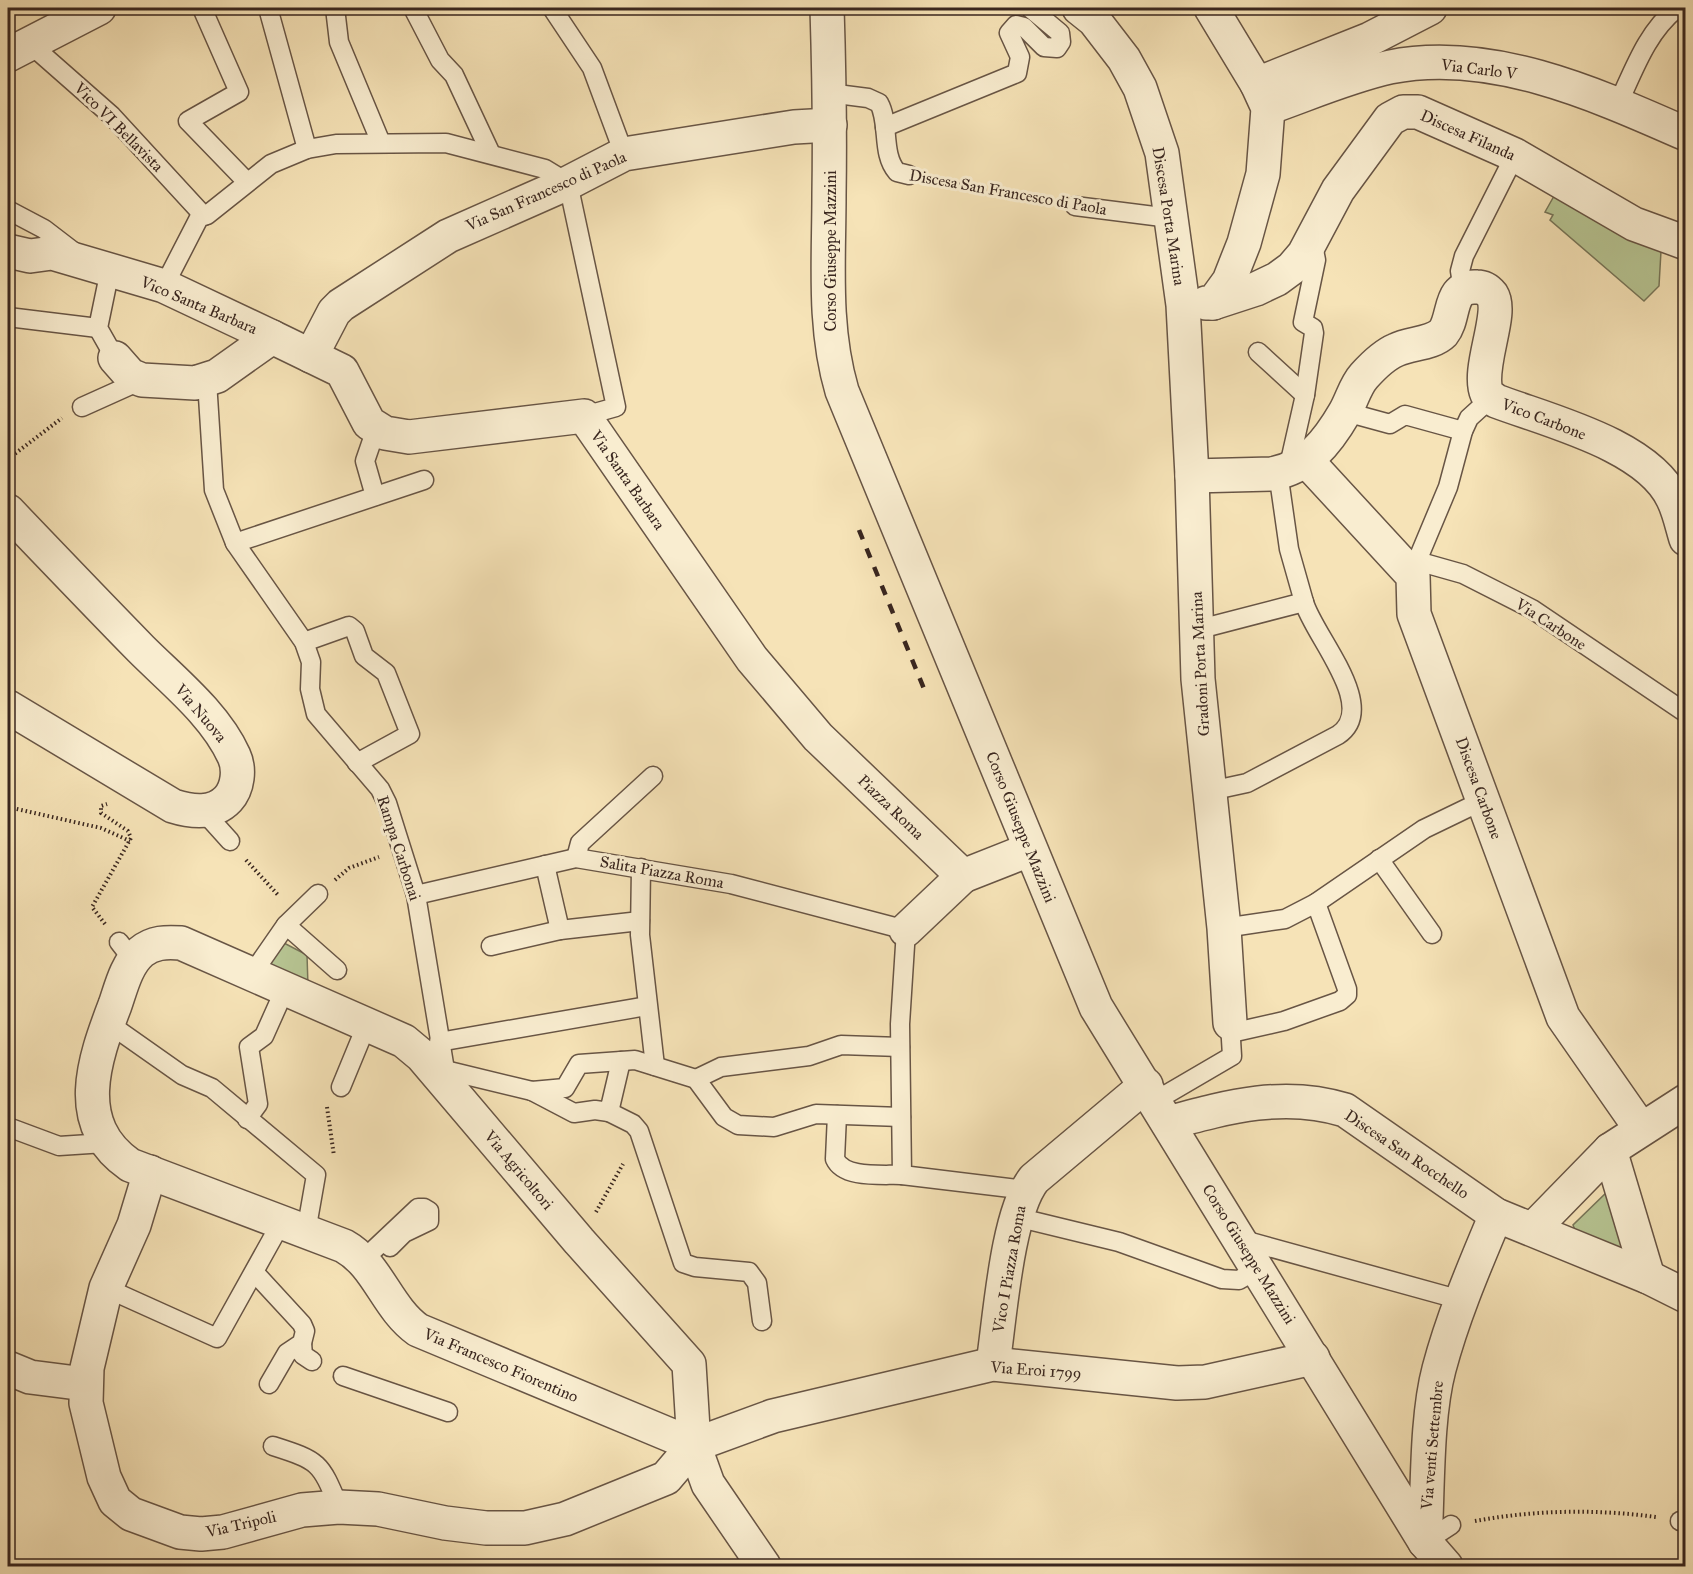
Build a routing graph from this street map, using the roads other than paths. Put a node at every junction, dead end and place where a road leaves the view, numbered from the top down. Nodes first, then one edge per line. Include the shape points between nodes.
1 (99, 8) edge
2 (202, 8) edge
3 (268, 8) edge
4 (335, 8) edge
5 (413, 8) edge
6 (552, 8) edge
7 (827, 8) edge
8 (1030, 8) edge
9 (1078, 8) edge
10 (1211, 8) edge
11 (1430, 8) edge
12 (1677, 8) edge
13 (18, 49) edge
14 (1262, 96) junction
15 (1617, 106) junction
16 (830, 109) junction
17 (885, 127) junction
18 (1686, 134) edge
19 (381, 143) junction
20 (307, 149) junction
21 (491, 154) junction
22 (624, 154) junction
23 (1515, 155) junction
24 (909, 175) road end
25 (247, 182) junction
26 (568, 183) junction
27 (1075, 206) road end
28 (8, 210) edge
29 (204, 216) junction
30 (1170, 218) junction
31 (1311, 240) junction
32 (1686, 243) edge
33 (8, 251) edge
34 (101, 267) junction
35 (164, 286) junction
36 (1463, 289) junction
37 (1198, 304) junction
38 (8, 316) edge
39 (98, 328) junction
40 (273, 337) junction
41 (1258, 352) dead end
42 (311, 356) junction
43 (115, 357) joint
44 (142, 381) junction
45 (207, 381) junction
46 (1305, 395) junction
47 (1491, 398) junction
48 (82, 406) road end
49 (1346, 412) junction
50 (584, 416) junction
51 (376, 429) junction
52 (1462, 431) junction
53 (1291, 468) junction
54 (1192, 476) junction
55 (424, 480) dead end
56 (375, 496) junction
57 (8, 511) edge
58 (1686, 539) edge
59 (235, 543) junction
60 (1412, 565) junction
61 (1304, 602) junction
62 (1196, 630) junction
63 (304, 642) junction
64 (8, 707) edge
65 (1686, 713) edge
66 (818, 737) joint
67 (357, 763) junction
68 (653, 776) dead end
69 (1210, 791) junction
70 (1484, 800) junction
71 (202, 811) junction
72 (230, 841) road end
73 (1029, 850) junction
74 (576, 858) junction
75 (1379, 860) junction
76 (545, 865) junction
77 (641, 868) junction
78 (963, 876) junction
79 (318, 894) road end
80 (416, 895) junction
81 (1316, 903) junction
82 (291, 920) junction
83 (640, 921) junction
84 (1224, 928) junction
85 (560, 930) junction
86 (906, 930) junction
87 (1432, 934) dead end
88 (491, 946) dead end
89 (337, 970) dead end
90 (252, 974) junction
91 (285, 989) junction
92 (647, 1006) junction
93 (108, 1023) junction
94 (367, 1024) junction
95 (1230, 1028) junction
96 (900, 1047) junction
97 (621, 1060) junction
98 (441, 1062) junction
99 (655, 1066) junction
100 (696, 1079) junction
101 (341, 1088) road end
102 (532, 1091) junction
103 (1686, 1101) edge
104 (1157, 1103) junction
105 (609, 1112) junction
106 (837, 1114) junction
107 (901, 1118) junction
108 (247, 1119) junction
109 (8, 1127) edge
110 (1641, 1129) junction
111 (105, 1143) junction
112 (1610, 1150) junction
113 (150, 1172) junction
114 (902, 1175) junction
115 (1021, 1203) junction
116 (1496, 1215) junction
117 (294, 1227) junction
118 (1533, 1229) junction
119 (1240, 1239) junction
120 (1258, 1269) junction
121 (255, 1273) junction
122 (1648, 1277) junction
123 (106, 1288) junction
124 (1686, 1296) edge
125 (1461, 1300) junction
126 (762, 1321) dead end
127 (302, 1343) junction
128 (1313, 1358) junction
129 (312, 1361) dead end
130 (993, 1364) junction
131 (8, 1368) edge
132 (343, 1376) dead end
133 (85, 1384) junction
134 (269, 1384) dead end
135 (448, 1412) dead end
136 (694, 1445) junction
137 (273, 1446) dead end
138 (339, 1507) junction
139 (1438, 1533) junction
140 (764, 1566) edge
141 (1446, 1566) edge

1 - 13 street
2 - 25 lane via 239,92 188,121
3 - 20 lane
4 - 19 lane via 339,42
5 - 21 lane via 440,60 454,75
6 - 22 lane via 592,68
7 - 16 street, Corso Giuseppe Mazzini
8 - 17 lane via 1060,33 1057,48 1044,47 1024,27 1016,25 1009,33 1020,57 1017,73
9 - 30 street, Discesa Porta Marina via 1094,20 1140,88 1162,153
10 - 14 street
11 - 14 street
12 - 15 lane via 1650,35
13 - 29 lane, Vico VI Bellavista via 112,116
14 - 15 street, Via Carlo V via 1391,67 1452,63 1523,74 1571,87
14 - 37 street via 1263,174 1253,215 1229,281
15 - 18 street, Via Carlo V
16 - 17 lane, Discesa San Francesco di Paola via 874,100 881,107
16 - 22 street, Via San Francesco di Paola via 794,127
16 - 73 street, Corso Giuseppe Mazzini via 828,318 833,360 842,391
17 - 24 lane, Discesa San Francesco di Paola via 891,164 897,172
19 - 20 lane
19 - 21 lane via 446,143
20 - 25 lane via 271,164
21 - 26 lane via 545,169
22 - 26 street, Via San Francesco di Paola
23 - 31 street, Discesa Filanda via 1418,112 1403,112 1390,119 1338,189
23 - 32 street, Discesa Filanda via 1634,224
23 - 36 lane via 1464,256 1460,271
25 - 29 lane
26 - 42 street, Via San Francesco di Paola via 448,236 341,305
26 - 50 lane via 616,407
27 - 30 lane, Discesa San Francesco di Paola
28 - 34 lane
29 - 35 lane via 194,224
30 - 37 street, Discesa Porta Marina
31 - 37 street, Discesa Filanda via 1292,268 1277,279 1256,289
31 - 46 lane via 1316,260 1303,322 1314,333
33 - 34 street, Vico Santa Barbara via 30,256 52,253
34 - 35 street, Vico Santa Barbara
34 - 39 lane
35 - 40 street, Vico Santa Barbara
36 - 47 street, Vico Carbone via 1479,286 1494,299 1484,380
36 - 49 street via 1454,299 1441,335 1388,354 1362,378
37 - 54 street, Gradoni Porta Marina
38 - 39 lane
39 - 43 lane
40 - 42 street, Vico Santa Barbara
40 - 45 street
41 - 46 lane
42 - 51 street via 342,371 364,416
43 - 44 street via 130,375
44 - 45 street
44 - 48 lane
45 - 59 lane, Rampa Carbonai via 214,490
46 - 53 lane
47 - 52 lane via 1469,418
47 - 58 street, Vico Carbone via 1608,444 1644,463 1674,500
49 - 52 lane via 1390,424 1405,415
49 - 53 street via 1317,453
50 - 51 street, Via Santa Barbara via 409,437
50 - 66 street, Via Santa Barbara via 752,659
51 - 56 lane via 365,461
52 - 60 lane via 1449,487
53 - 54 street
53 - 60 street, Discesa Carbone
53 - 61 lane via 1289,549
54 - 62 street, Gradoni Porta Marina
55 - 56 lane
56 - 59 lane
57 - 71 street, Via Nuova via 196,703 225,740 237,765 236,784 223,804
59 - 63 lane, Rampa Carbonai
60 - 65 lane, Via Carbone via 1463,574 1532,609
60 - 70 street, Discesa Carbone via 1414,614
61 - 62 lane
61 - 69 lane via 1308,617 1343,674 1351,700 1348,724 1338,735 1247,783
62 - 69 street, Gradoni Porta Marina
63 - 67 lane, Rampa Carbonai via 311,662 313,706
63 - 67 lane via 349,626 355,631 364,656 383,669 390,682 410,734
64 - 71 street via 159,800
66 - 78 street, Piazza Roma
67 - 80 lane, Rampa Carbonai via 380,789
68 - 74 lane via 580,843
69 - 84 street, Gradoni Porta Marina
70 - 75 lane via 1424,829
70 - 110 street, Discesa Carbone via 1563,1017
71 - 72 lane
73 - 78 street
73 - 104 street, Corso Giuseppe Mazzini via 1096,1007
74 - 76 lane, Salita Piazza Roma
74 - 77 lane, Salita Piazza Roma
75 - 81 lane
75 - 87 lane
76 - 80 lane, Salita Piazza Roma
76 - 85 lane
77 - 83 lane
77 - 86 lane, Salita Piazza Roma via 731,884
78 - 86 street
79 - 82 lane
80 - 98 lane, Rampa Carbonai
81 - 84 lane via 1285,919
81 - 95 lane via 1347,994 1284,1022
82 - 89 lane
82 - 90 lane
83 - 85 lane
83 - 92 lane
84 - 95 street, Gradoni Porta Marina
85 - 88 lane
86 - 96 lane
90 - 91 street, Via Agricoltori
90 - 93 street, Via Agricoltori via 181,943 126,951
91 - 94 street, Via Agricoltori
91 - 108 lane via 264,1036 249,1047 258,1104
92 - 98 lane
92 - 99 lane
93 - 108 lane via 182,1075 212,1088
93 - 111 street via 95,1061 92,1090
94 - 98 street, Via Agricoltori
94 - 101 lane
95 - 104 lane via 1232,1056
96 - 100 lane via 840,1045 809,1056 716,1068
96 - 107 lane
97 - 99 lane
97 - 102 lane via 579,1064 565,1088
97 - 105 lane
98 - 102 lane
98 - 136 street, Via Agricoltori via 579,1241 689,1364
99 - 100 lane
100 - 106 lane via 724,1118 738,1125 765,1128 807,1115
102 - 105 lane via 569,1112
103 - 110 street
104 - 115 street, Vico I Piazza Roma via 1034,1179
104 - 116 street, Discesa San Rocchello via 1321,1102 1366,1122
104 - 119 street, Corso Giuseppe Mazzini
105 - 126 lane via 633,1124 640,1134 683,1263 749,1272 757,1283
106 - 107 lane
106 - 114 lane via 837,1165 848,1171
107 - 114 lane
108 - 117 lane via 316,1175
109 - 111 lane via 59,1146
110 - 112 street
111 - 113 street, Via Francesco Fiorentino via 130,1165
112 - 118 street
112 - 122 street
113 - 117 street, Via Francesco Fiorentino
113 - 123 street, Via Tripoli via 134,1225
114 - 115 lane
115 - 120 lane via 1222,1279 1239,1280
115 - 130 street, Vico I Piazza Roma
116 - 118 street, Discesa San Rocchello
116 - 125 street, Via venti Settembre
117 - 121 lane
117 - 136 street, Via Francesco Fiorentino via 377,1253 399,1312 418,1330
118 - 122 street, Discesa San Rocchello
119 - 120 street, Corso Giuseppe Mazzini
119 - 125 lane
120 - 128 street, Corso Giuseppe Mazzini
121 - 123 lane via 217,1338
121 - 127 lane via 305,1327
122 - 124 street, Discesa San Rocchello
123 - 133 street, Via Tripoli
125 - 139 street, Via venti Settembre via 1438,1370 1435,1392
127 - 129 lane via 303,1354
127 - 134 lane via 287,1353
128 - 130 street, Via Eroi 1799 via 1205,1382 1177,1383
128 - 139 street, Corso Giuseppe Mazzini
130 - 136 street, Via Eroi 1799 via 773,1411
131 - 133 street via 30,1377
132 - 135 lane
133 - 138 street, Via Tripoli via 86,1403 109,1491 121,1508 131,1514 166,1528 201,1534 223,1532 302,1510
136 - 138 street, Via Tripoli via 666,1478 565,1519 525,1528 486,1528 378,1509
136 - 140 street, Via Agricoltori via 712,1493
137 - 138 lane via 309,1457 325,1473
139 - 141 street, Corso Giuseppe Mazzini

